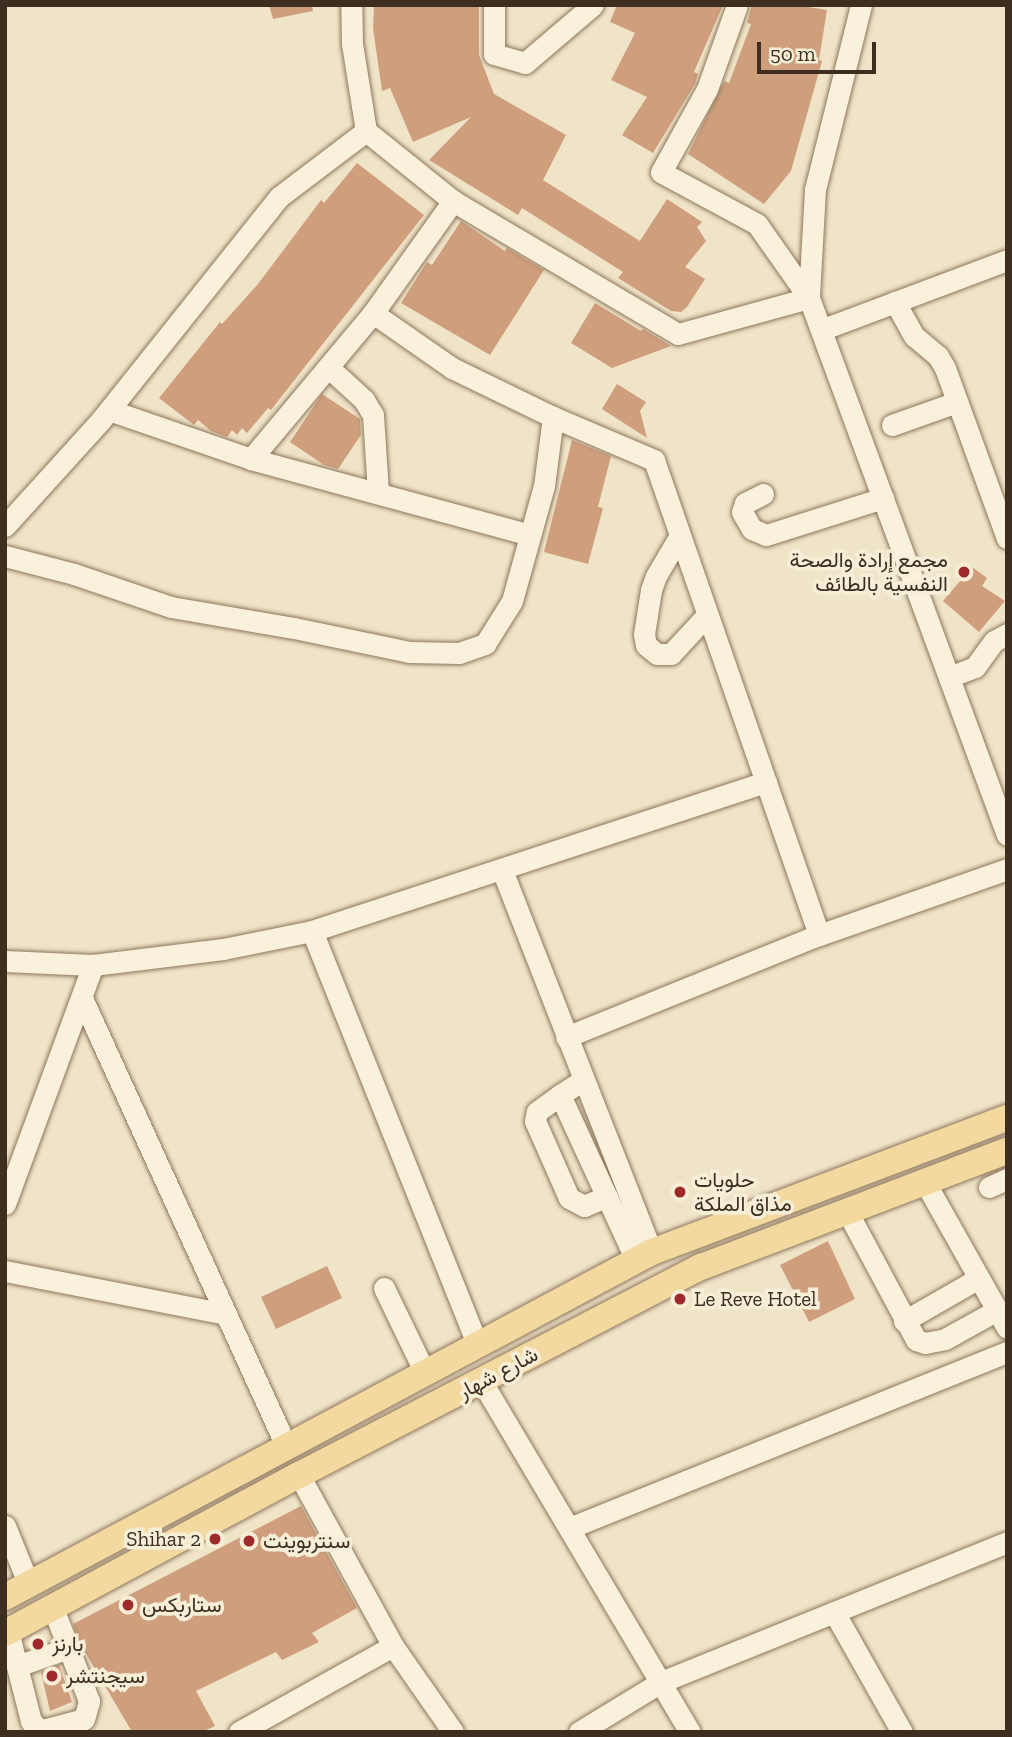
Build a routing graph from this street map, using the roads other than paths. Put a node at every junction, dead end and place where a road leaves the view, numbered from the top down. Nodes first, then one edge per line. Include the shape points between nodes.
1 (351, 5) edge
2 (494, 5) edge
3 (593, 5) edge
4 (737, 5) edge
5 (861, 5) edge
6 (366, 131) junction
7 (453, 201) junction
8 (1007, 260) edge
9 (809, 298) junction
10 (895, 302) junction
11 (373, 313) junction
12 (821, 330) junction
13 (328, 367) junction
14 (957, 402) junction
15 (109, 410) junction
16 (553, 417) junction
17 (892, 425) dead end
18 (251, 459) junction
19 (378, 493) junction
20 (763, 494) dead end
21 (883, 498) junction
22 (5, 526) edge
23 (530, 535) junction
24 (679, 537) junction
25 (1007, 538) edge
26 (5, 556) edge
27 (707, 615) junction
28 (1007, 634) edge
29 (949, 677) junction
30 (766, 782) junction
31 (1007, 835) edge
32 (1007, 869) edge
33 (502, 870) junction
34 (312, 931) junction
35 (819, 935) junction
36 (5, 961) edge
37 (93, 965) junction
38 (82, 998) junction
39 (566, 1037) junction
40 (583, 1080) junction
41 (560, 1095) junction
42 (1007, 1118) edge
43 (1007, 1151) edge
44 (926, 1184) junction
45 (607, 1196) junction
46 (5, 1204) edge
47 (848, 1213) junction
48 (644, 1256) junction
49 (5, 1270) edge
50 (979, 1278) junction
51 (383, 1288) dead end
52 (226, 1314) junction
53 (1002, 1319) edge
54 (904, 1321) junction
55 (478, 1345) junction
56 (1007, 1352) edge
57 (425, 1373) junction
58 (482, 1382) junction
59 (287, 1447) junction
60 (299, 1475) junction
61 (5, 1526) edge
62 (569, 1528) junction
63 (1007, 1542) edge
64 (29, 1585) junction
65 (5, 1597) edge
66 (53, 1608) junction
67 (834, 1612) junction
68 (7, 1632) edge
69 (393, 1646) junction
70 (68, 1648) junction
71 (17, 1666) junction
72 (661, 1682) junction
73 (239, 1732) edge
74 (453, 1732) edge
75 (579, 1732) edge
76 (690, 1732) edge
77 (902, 1732) edge

1 - 6 street via 352,44
2 - 3 street via 494,54 525,63
4 - 9 street via 707,89 661,172 757,224
5 - 9 street via 815,189
6 - 7 street
6 - 15 street via 279,197
7 - 9 street via 678,334
7 - 11 street
8 - 10 street
9 - 12 street
10 - 12 street
10 - 14 street via 914,336 938,356
11 - 13 street
11 - 16 street via 452,368
12 - 21 street
13 - 18 street
13 - 19 street via 364,400 373,415
14 - 17 street
14 - 25 street
15 - 18 street
15 - 22 street
16 - 23 street via 544,486
16 - 24 street via 653,460
18 - 19 street
19 - 23 street
20 - 21 street via 745,503 742,512 752,529 766,535
21 - 29 street
23 - 26 street via 512,601 498,627 485,644 459,653 410,652 172,607
24 - 27 street
24 - 27 street via 651,590 646,645 657,654 671,654
27 - 30 street
28 - 29 street via 994,641 975,667
29 - 31 street
30 - 33 street
30 - 35 street
32 - 35 street
33 - 34 street
33 - 39 street
34 - 37 street via 223,949
34 - 55 street
35 - 39 street
36 - 37 street
37 - 38 street
38 - 46 street
38 - 52 street
39 - 40 street
40 - 41 street
40 - 48 street
41 - 45 street
41 - 45 street via 537,1112 535,1121 569,1198 584,1206
42 - 48 main road, شارع شهار
43 - 44 main road, شارع شهار
44 - 47 main road, شارع شهار
44 - 50 street
45 - 48 street
47 - 54 street
47 - 58 main road, شارع شهار via 701,1267
48 - 55 main road, شارع شهار
49 - 52 street
50 - 53 street
50 - 54 street
51 - 57 street
52 - 59 street
53 - 54 street via 925,1343 916,1340
55 - 57 main road, شارع شهار
56 - 62 street
57 - 59 main road, شارع شهار
58 - 60 main road, شارع شهار
58 - 62 street
59 - 64 main road, شارع شهار
60 - 66 main road, شارع شهار
60 - 69 street
61 - 64 street
62 - 72 street
63 - 67 street
64 - 65 main road, شارع شهار
66 - 68 main road, شارع شهار
66 - 70 street
67 - 72 street
67 - 77 street
68 - 71 street
69 - 73 street
69 - 74 street
70 - 71 street
70 - 71 street via 89,1701 84,1719 37,1728
72 - 75 street
72 - 76 street

